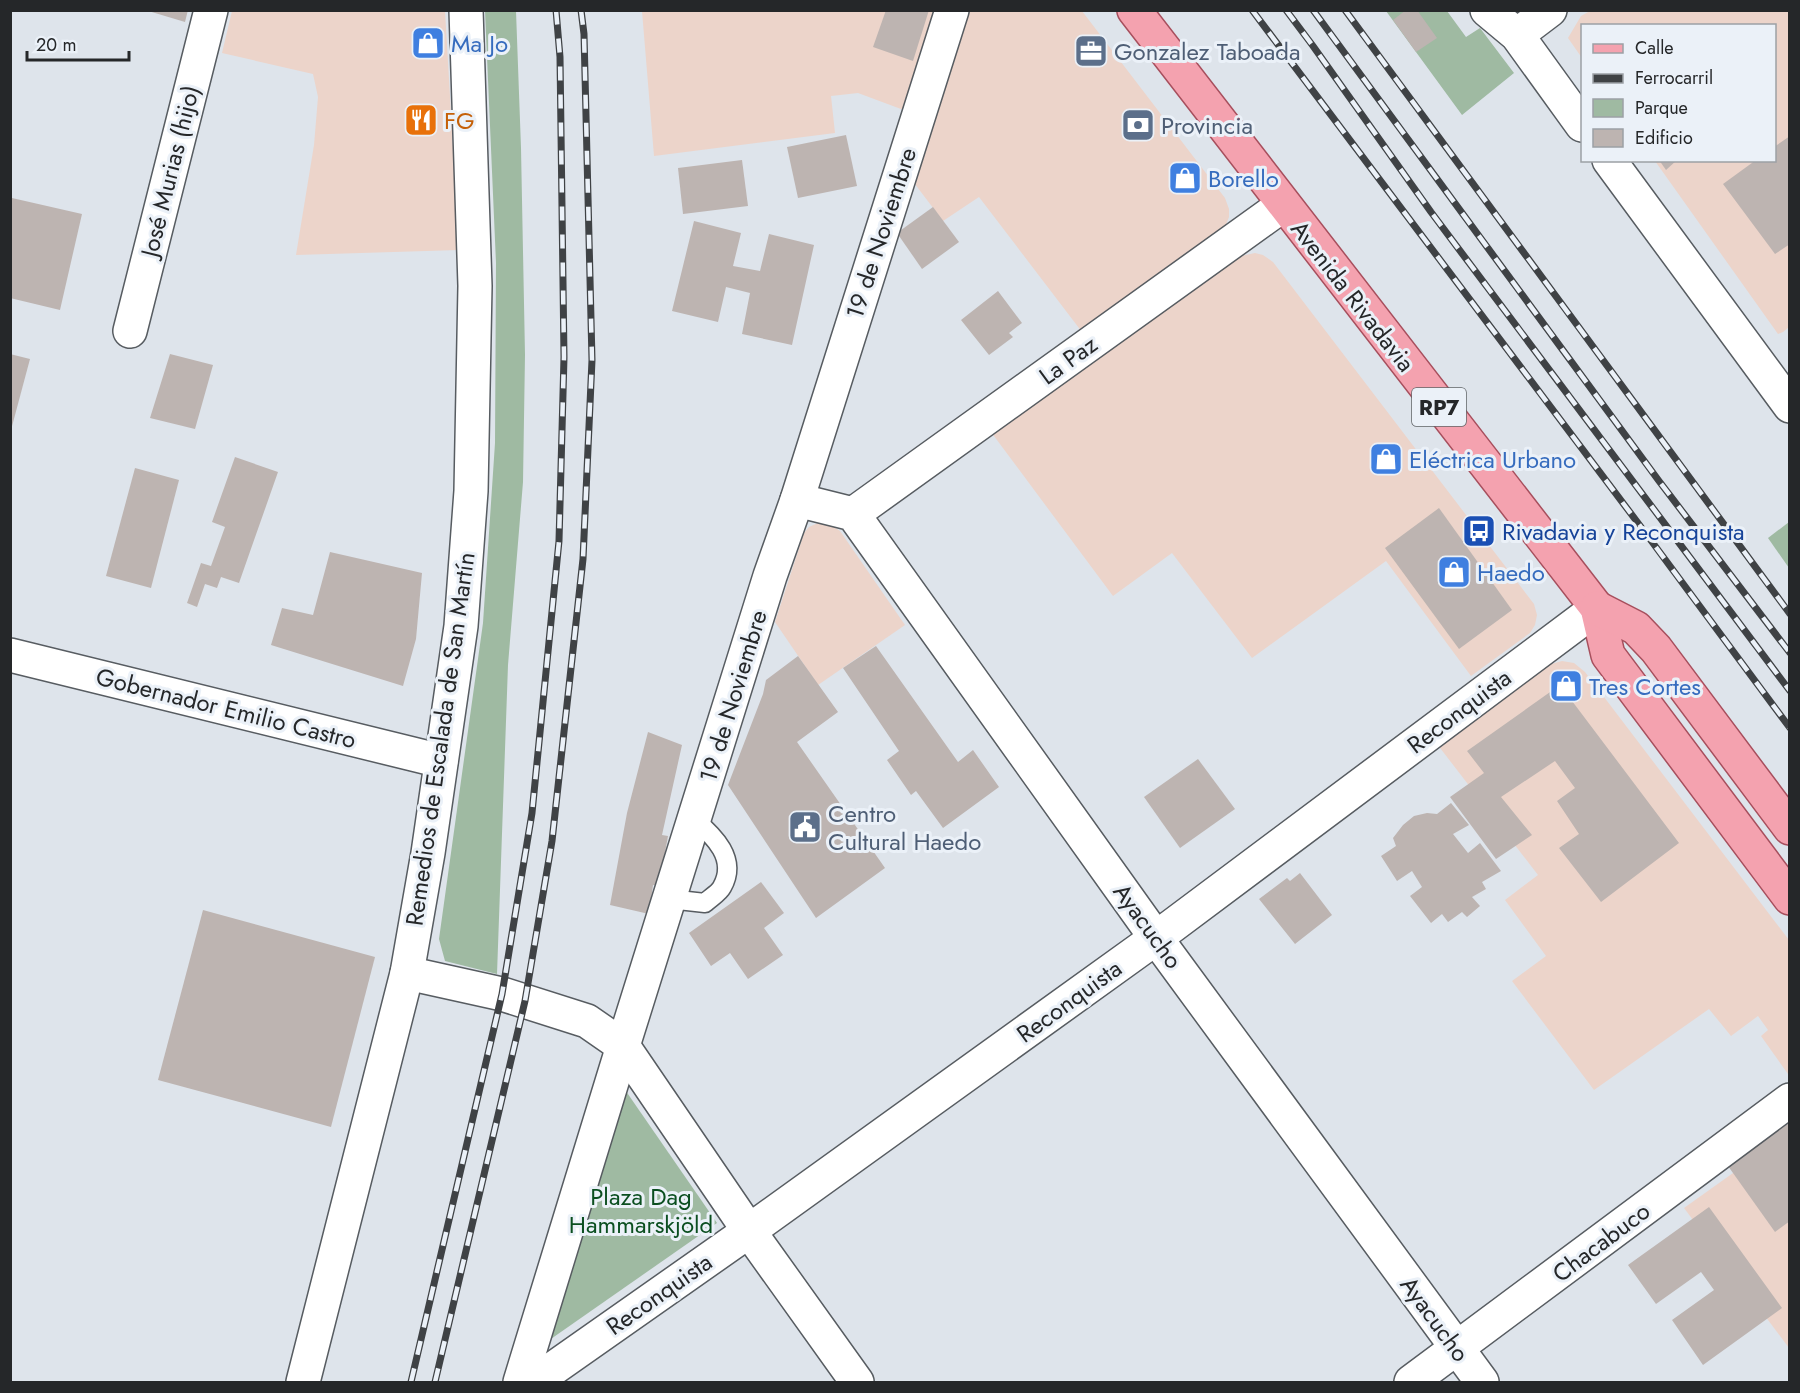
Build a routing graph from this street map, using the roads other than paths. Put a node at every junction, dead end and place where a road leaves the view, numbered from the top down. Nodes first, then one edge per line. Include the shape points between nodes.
1 (211, 10) edge
2 (465, 10) edge
3 (952, 10) edge
4 (1134, 10) edge
5 (1487, 10) edge
6 (1550, 10) edge
7 (1517, 35) junction
8 (1581, 124) edge
9 (1610, 162) edge
10 (1283, 205) junction
11 (130, 331) dead end
12 (1790, 405) edge
13 (797, 500) junction
14 (853, 514) junction
15 (1596, 608) junction
16 (10, 655) edge
17 (441, 761) junction
18 (694, 819) junction
19 (1790, 828) edge
20 (1790, 898) edge
21 (669, 899) junction
22 (1156, 938) junction
23 (407, 973) junction
24 (623, 1046) junction
25 (1790, 1100) edge
26 (749, 1231) junction
27 (1458, 1349) junction
28 (303, 1383) edge
29 (520, 1383) edge
30 (534, 1383) edge
31 (857, 1383) edge
32 (1411, 1383) edge
33 (1482, 1383) edge

1 - 11 street, José Murias (hijo)
2 - 17 street, Remedios de Escalada de San Martín via 475,286 471,491 461,626
3 - 13 street, 19 de Noviembre
4 - 10 main road, Avenida Rivadavia / RP7
5 - 7 street
6 - 7 street
7 - 8 street
9 - 12 street
10 - 14 street, La Paz
10 - 15 main road, Avenida Rivadavia / RP7
13 - 14 street
13 - 18 street, 19 de Noviembre
14 - 22 street, Ayacucho
15 - 19 main road, Avenida Rivadavia / RP7 via 1636,628 1656,649
15 - 20 main road, Avenida Rivadavia / RP7 via 1608,655
15 - 22 street, Reconquista
16 - 17 street, Gobernador Emilio Castro
17 - 23 street, Remedios de Escalada de San Martín
18 - 21 street, 19 de Noviembre
18 - 21 lane via 725,854 728,870 722,888 705,903
21 - 24 street, 19 de Noviembre
22 - 26 street, Reconquista
22 - 27 street, Ayacucho
23 - 24 street via 502,994 587,1021
23 - 28 street, Remedios de Escalada de San Martín
24 - 26 street
24 - 29 street, 19 de Noviembre
25 - 27 street, Chacabuco
26 - 30 street, Reconquista
26 - 31 street
27 - 32 street, Chacabuco
27 - 33 street, Ayacucho

